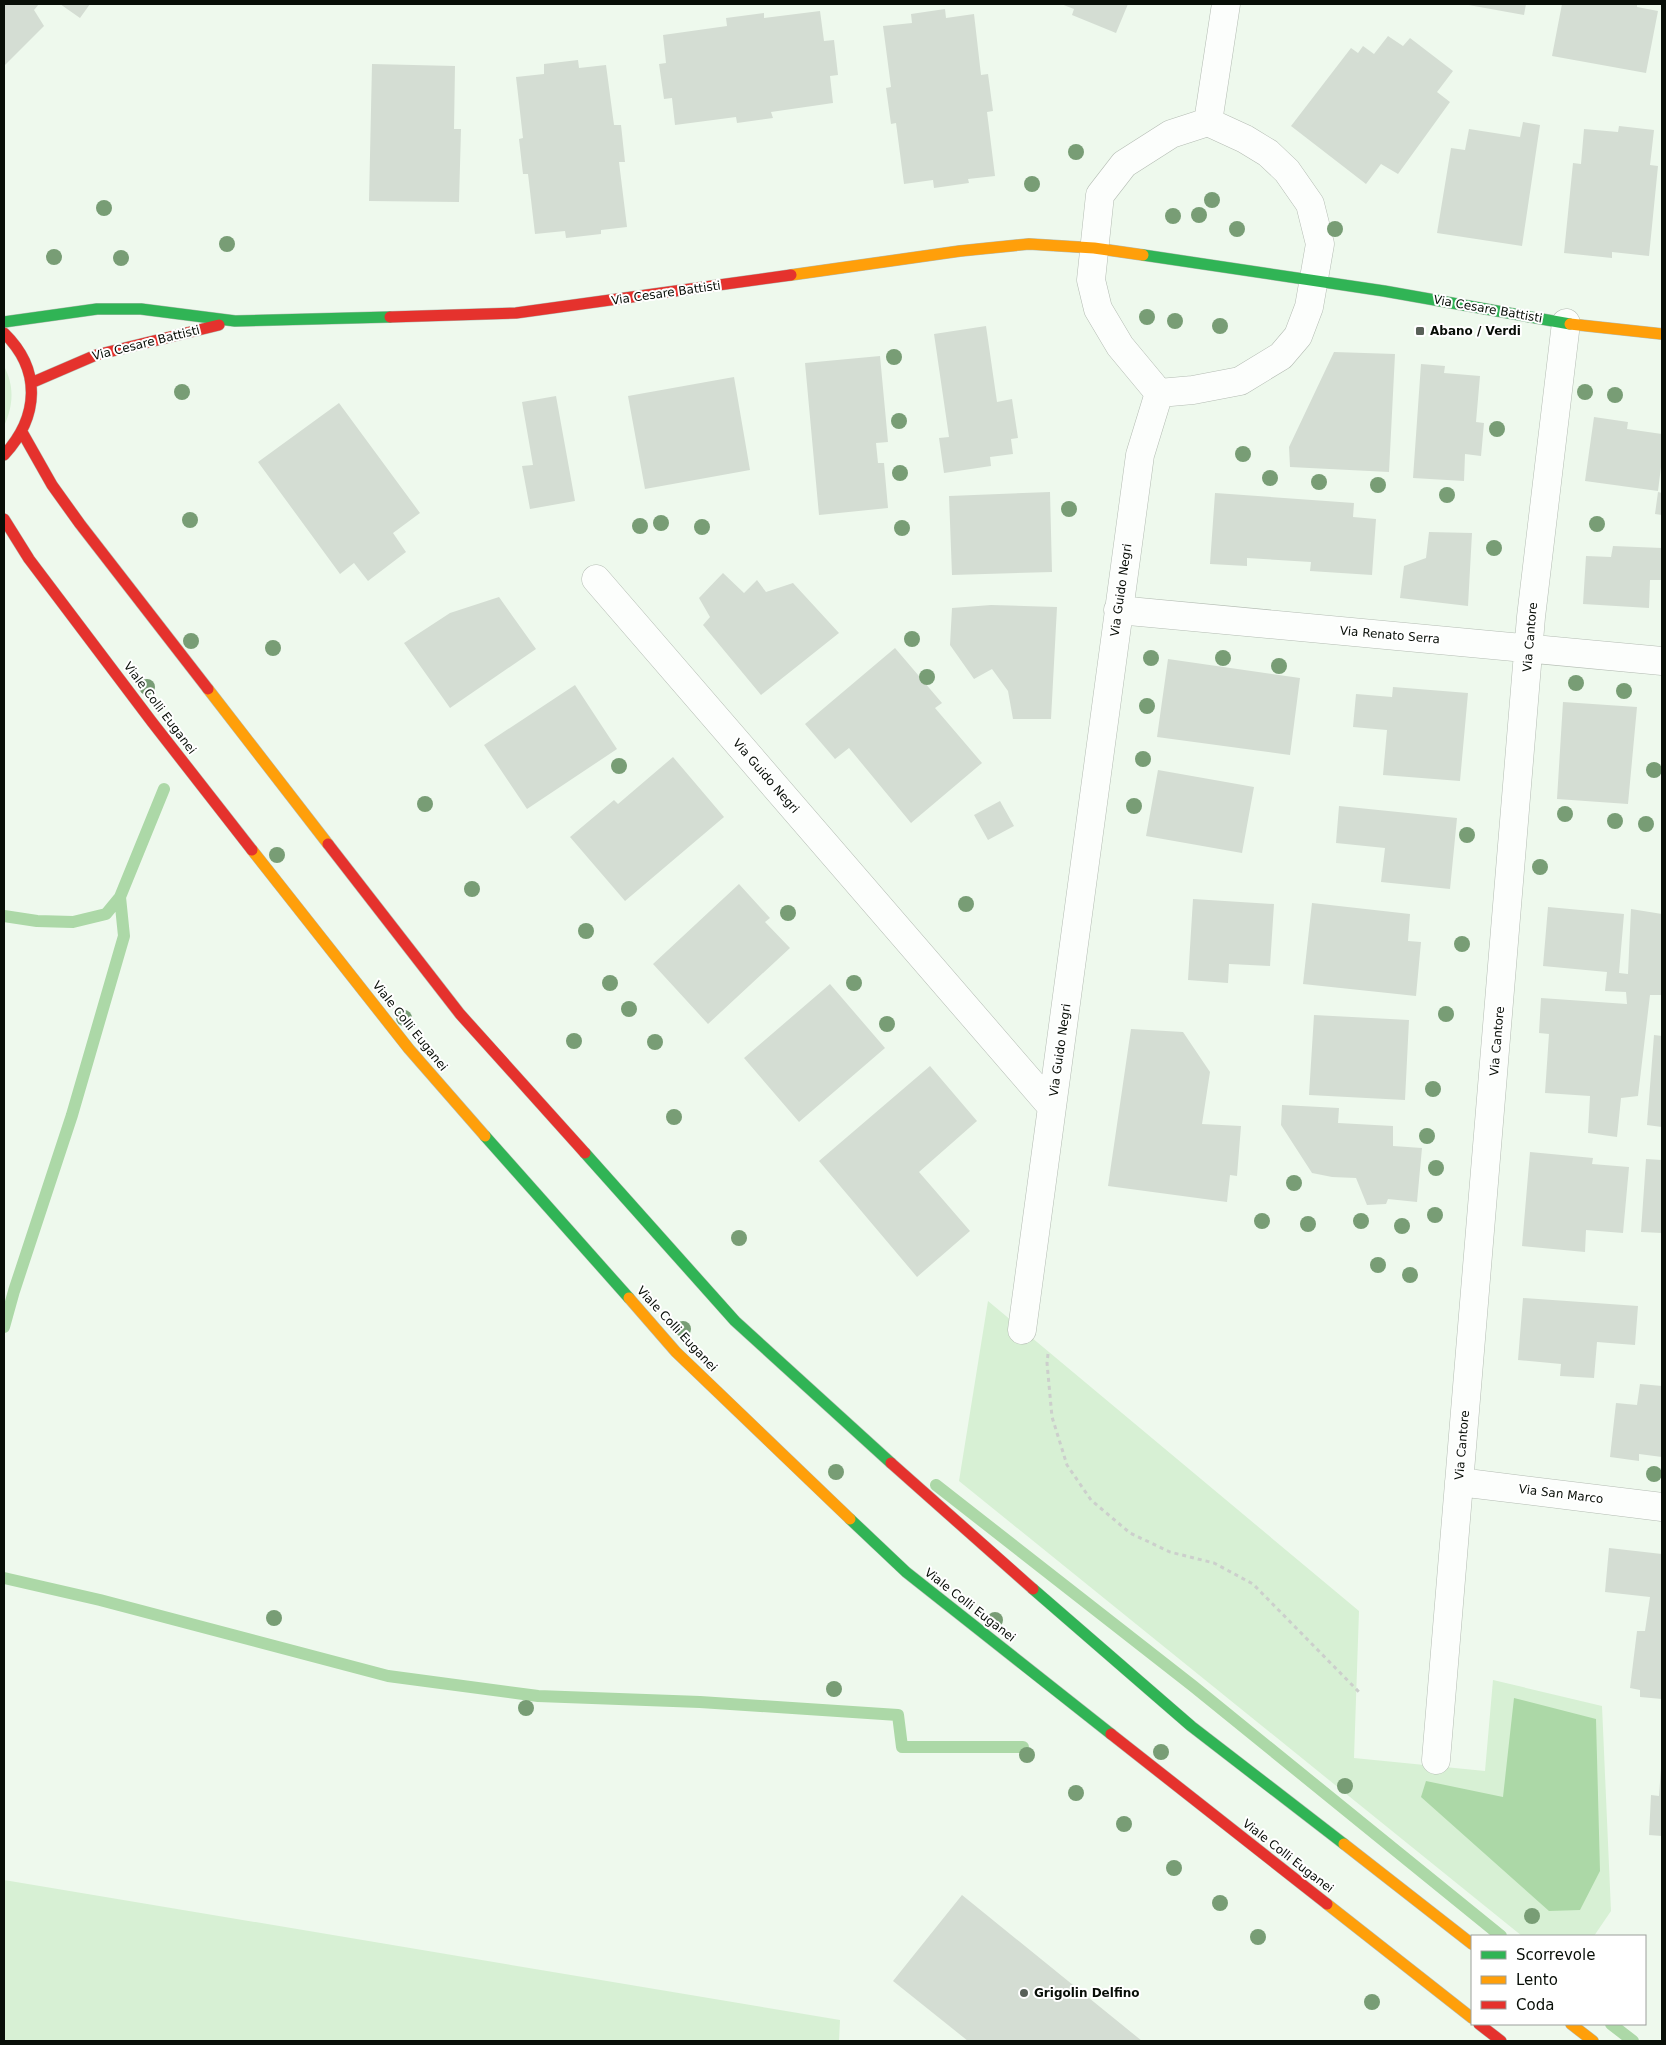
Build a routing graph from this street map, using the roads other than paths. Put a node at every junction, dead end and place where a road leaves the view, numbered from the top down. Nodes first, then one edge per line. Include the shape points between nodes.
1 (1226, 4) edge
2 (1208, 122) junction
3 (1094, 248) junction
4 (1313, 280) junction
5 (235, 321) junction
6 (4, 322) edge
7 (1566, 322) junction
8 (4, 332) edge
9 (1662, 334) edge
10 (31, 383) junction
11 (1159, 393) junction
12 (22, 432) junction
13 (4, 454) edge
14 (4, 520) edge
15 (596, 579) dead end
16 (1118, 610) junction
17 (1530, 648) junction
18 (1662, 660) edge
19 (1052, 1107) junction
20 (1022, 1330) dead end
21 (1459, 1482) junction
22 (1662, 1507) edge
23 (1436, 1760) dead end
24 (1471, 1943) edge
25 (1471, 2017) edge
26 (1480, 2025) edge
27 (1572, 2025) edge
28 (1500, 2041) edge
29 (1593, 2041) edge

1 - 2 street
2 - 3 street via 1171,134 1124,164 1100,195
2 - 4 street via 1268,154 1287,171 1310,204 1320,244
3 - 4 main road, Via Cesare Battisti
3 - 5 main road, Via Cesare Battisti via 1029,244 992,247 516,314
3 - 11 street via 1091,280 1098,309 1120,346
4 - 7 main road, Via Cesare Battisti
4 - 11 street via 1309,308 1298,336 1280,356 1240,381
5 - 6 main road, Via Cesare Battisti via 142,309 97,309
5 - 10 main road, Via Cesare Battisti via 96,355
7 - 9 main road, Via Cesare Battisti
7 - 17 street, Via Cantore
8 - 10 main road via 19,349
10 - 12 main road via 31,408
11 - 16 street, Via Guido Negri via 1140,456
12 - 13 main road
12 - 24 main road via 63,501 460,1014 735,1321 958,1525 1190,1726
14 - 25 main road, Viale Colli Euganei via 29,559 152,722 409,1048 676,1352 906,1572
15 - 19 street, Via Guido Negri
16 - 17 street, Via Renato Serra
16 - 19 street, Via Guido Negri
17 - 18 street, Via Renato Serra
17 - 21 street, Via Cantore
19 - 20 street
21 - 22 street, Via San Marco
21 - 23 street, Via Cantore
26 - 28 main road
27 - 29 main road

